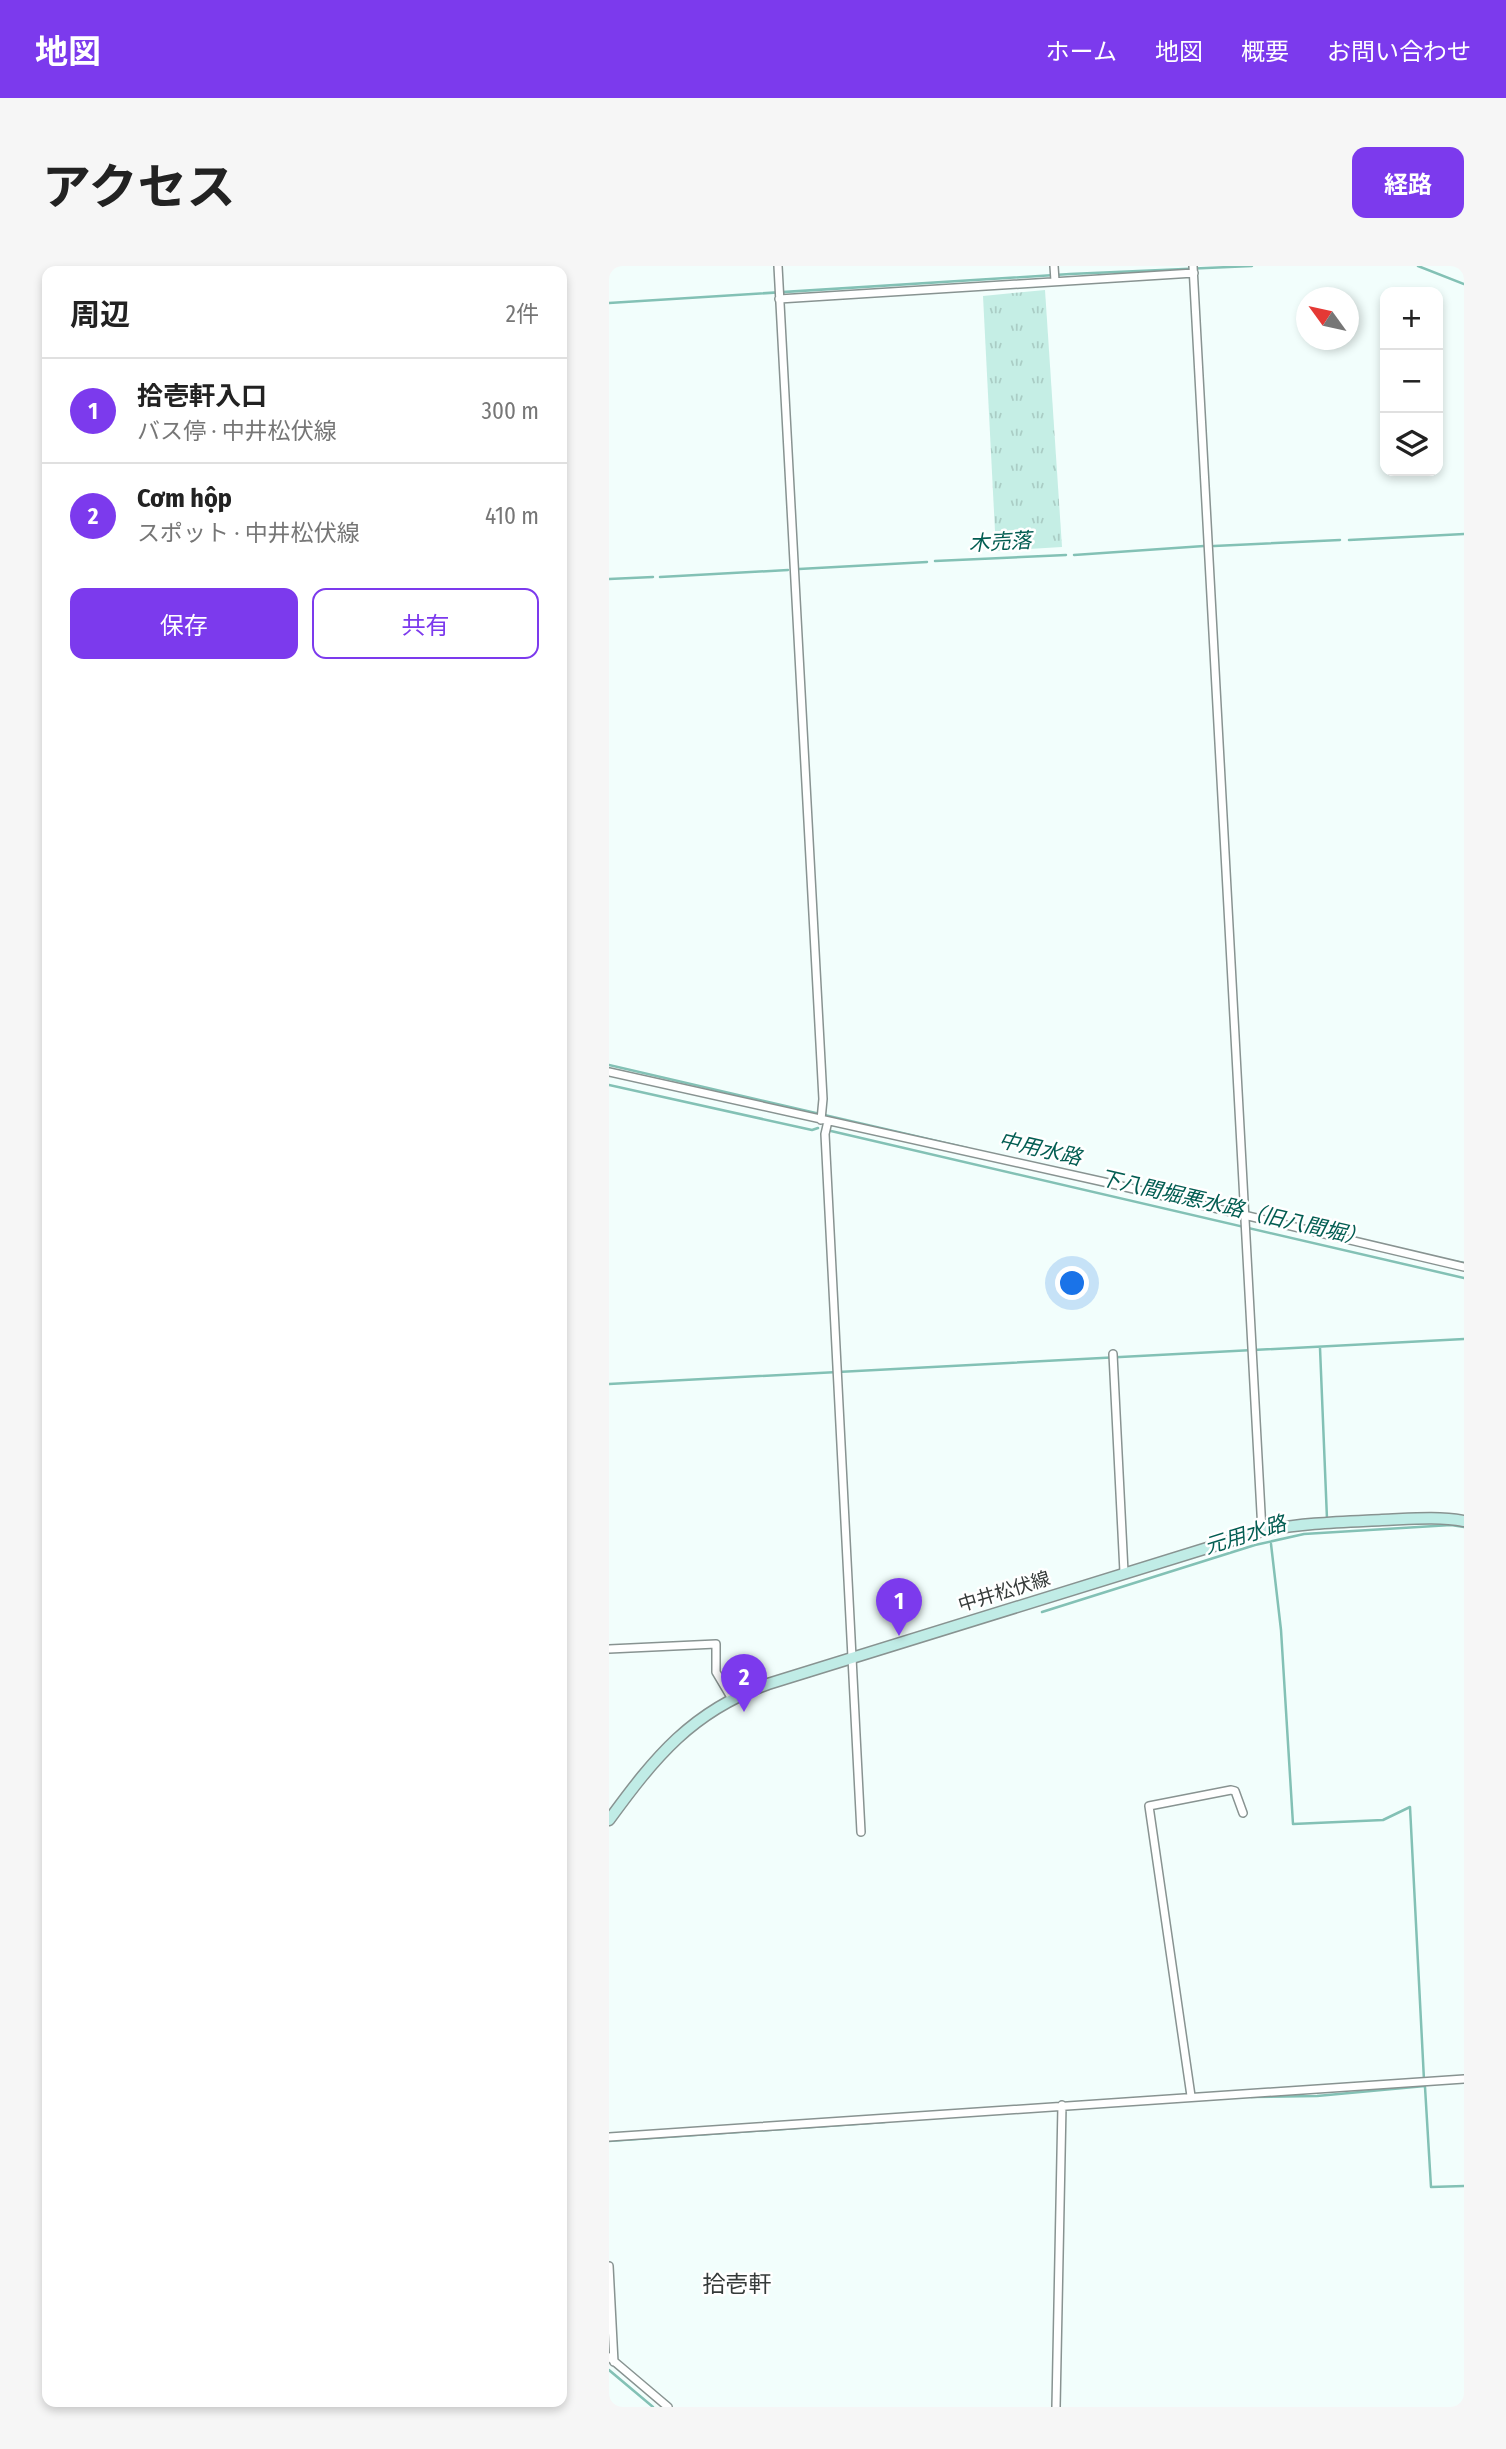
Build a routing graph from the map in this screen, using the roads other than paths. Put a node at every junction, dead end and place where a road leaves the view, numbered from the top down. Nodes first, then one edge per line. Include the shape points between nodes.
1 (778, 266) edge
2 (1054, 266) edge
3 (1193, 270) edge
4 (1055, 281) junction
5 (779, 299) junction
6 (609, 1072) edge
7 (824, 1120) junction
8 (1244, 1215) junction
9 (1464, 1267) edge
10 (1113, 1354) dead end
11 (1464, 1521) edge
12 (1262, 1531) junction
13 (1125, 1572) junction
14 (609, 1649) edge
15 (853, 1657) junction
16 (732, 1699) junction
17 (1243, 1813) dead end
18 (609, 1820) edge
19 (861, 1832) dead end
20 (1464, 2078) edge
21 (1191, 2096) junction
22 (1062, 2105) junction
23 (609, 2137) edge
24 (609, 2266) edge
25 (612, 2360) edge
26 (668, 2407) edge
27 (1056, 2407) edge

1 - 5 street
2 - 4 street
3 - 4 street
3 - 8 street
4 - 5 street
5 - 7 street
6 - 7 street
7 - 8 street
7 - 15 street
8 - 9 street
8 - 12 street
10 - 13 street
11 - 12 main road, 中井松伏線 via 1354,1521
12 - 13 main road, 中井松伏線
13 - 15 main road, 中井松伏線
14 - 16 street via 716,1644 717,1676
15 - 16 main road, 中井松伏線
15 - 19 street
16 - 18 main road, 中井松伏線 via 666,1748
17 - 21 street via 1231,1790 1149,1806
20 - 21 street
21 - 22 street
22 - 23 street via 742,2132
22 - 27 street
24 - 25 street
25 - 26 street

